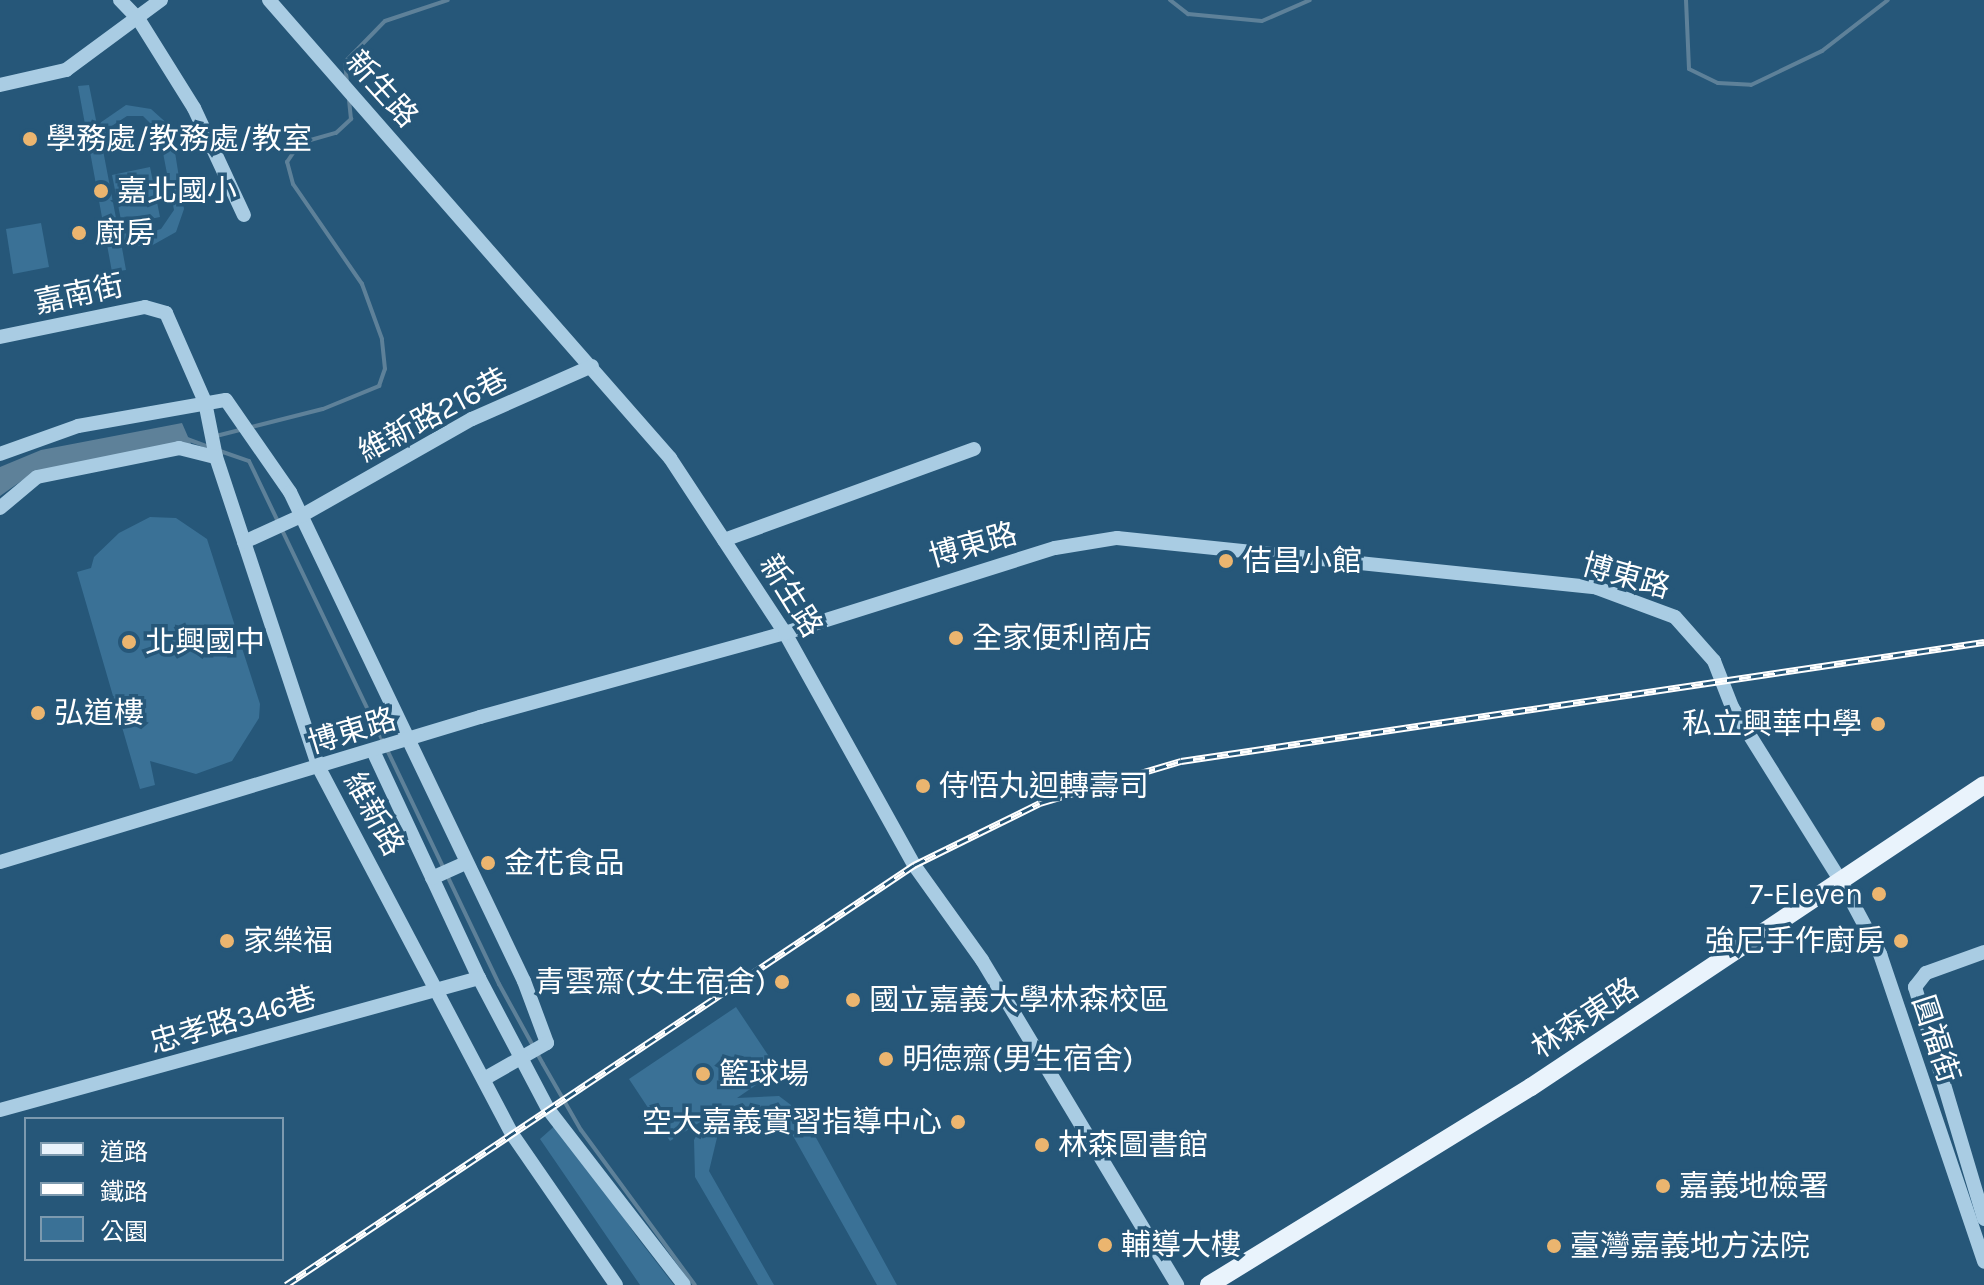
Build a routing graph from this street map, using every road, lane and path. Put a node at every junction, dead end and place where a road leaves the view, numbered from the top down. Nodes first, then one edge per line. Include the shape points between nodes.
1 (120, 0) edge
2 (161, 0) edge
3 (269, 0) edge
4 (139, 20) junction
5 (0, 85) edge
6 (244, 215) dead end
7 (0, 337) edge
8 (592, 366) junction
9 (205, 402) junction
10 (974, 449) dead end
11 (0, 454) edge
12 (216, 457) junction
13 (0, 508) edge
14 (301, 516) junction
15 (724, 540) junction
16 (244, 542) junction
17 (785, 633) junction
18 (406, 743) junction
19 (374, 753) junction
20 (319, 768) junction
21 (1984, 785) edge
22 (0, 862) edge
23 (466, 863) junction
24 (432, 878) junction
25 (1842, 883) junction
26 (1984, 952) edge
27 (479, 978) junction
28 (440, 990) junction
29 (522, 1054) junction
30 (484, 1079) junction
31 (0, 1110) edge
32 (1984, 1219) edge
33 (1984, 1262) edge
34 (616, 1285) edge
35 (684, 1285) edge
36 (1177, 1285) edge
37 (1209, 1285) edge

1 - 4 street
2 - 4 street
3 - 8 street, 新生路
4 - 5 street via 66,70
4 - 6 street via 194,108
7 - 9 street, 嘉南街 via 145,307 166,313
8 - 14 street, 維新路216巷 via 472,419
8 - 15 street, 新生路 via 654,436
9 - 11 street via 78,426
9 - 12 street, 維新路
9 - 14 street via 226,400
10 - 15 street
12 - 13 street via 179,448 37,477
12 - 16 street, 維新路
14 - 16 street, 維新路216巷
14 - 18 street
15 - 17 street, 新生路
16 - 20 street, 維新路
17 - 18 street, 博東路
17 - 25 street, 博東路 via 996,564 1117,538 1597,588 1675,617 1714,661 1732,707
17 - 36 street, 新生路 via 914,865 982,960
18 - 19 street, 博東路
18 - 23 street
19 - 20 street, 博東路
19 - 24 street
20 - 22 street, 博東路
20 - 28 street, 維新路
21 - 25 main road, 林森東路
23 - 24 street
23 - 29 street via 524,981 547,1043
24 - 27 street
25 - 33 street, 圓福街 via 1880,954
25 - 37 main road, 林森東路 via 1531,1087
26 - 32 street, 圓福街 via 1926,973 1915,987
27 - 28 street, 忠孝路346巷
27 - 29 street
28 - 30 street, 維新路
28 - 31 street, 忠孝路346巷
29 - 30 street
29 - 35 street via 548,1109
30 - 34 street, 維新路 via 512,1134

